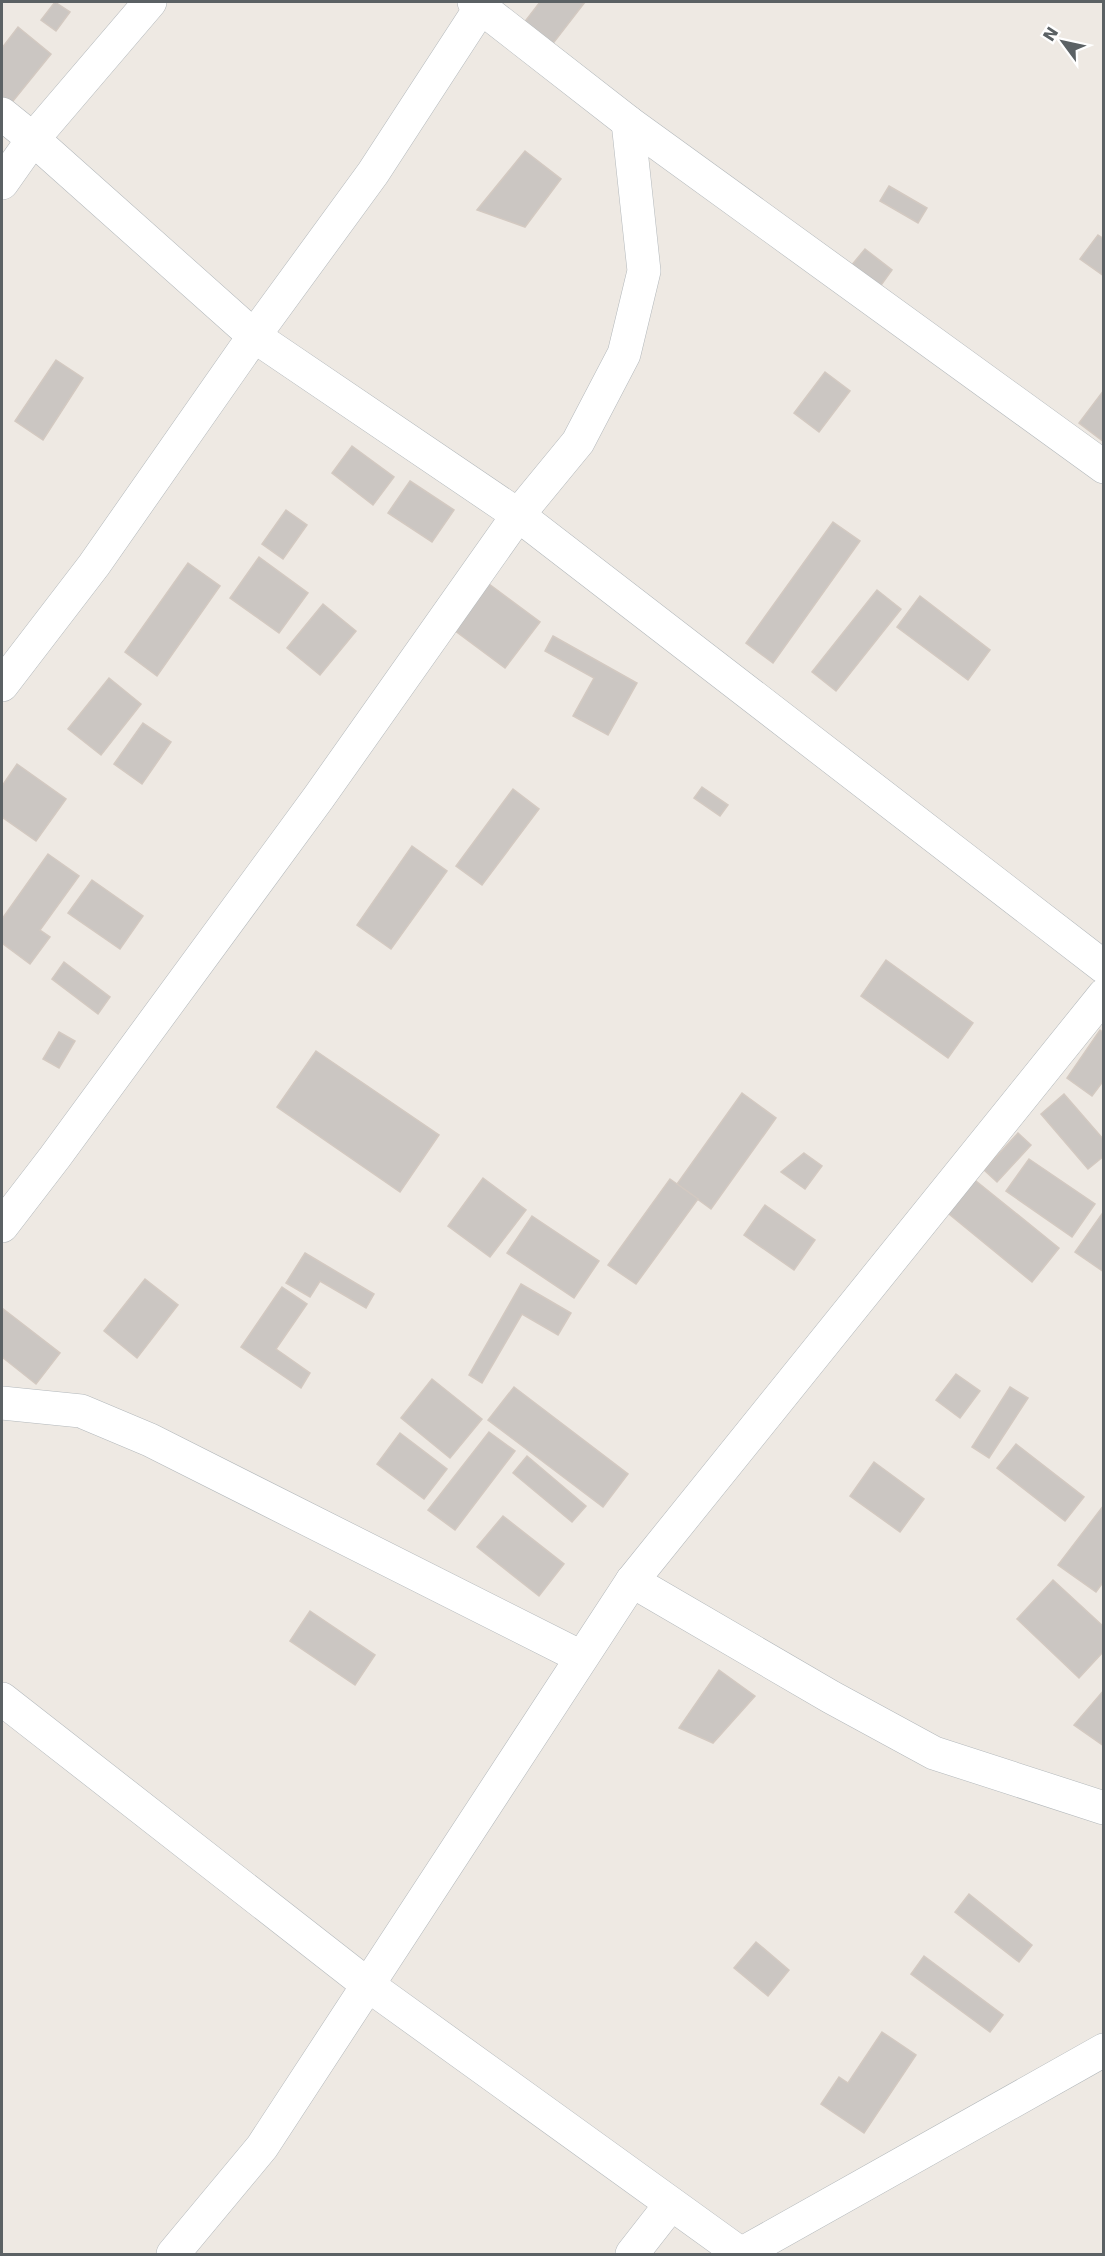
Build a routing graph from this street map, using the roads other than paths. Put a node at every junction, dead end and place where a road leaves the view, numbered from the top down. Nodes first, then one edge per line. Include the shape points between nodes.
1 (150, 2) edge
2 (478, 4) edge
3 (2, 114) edge
4 (628, 122) junction
5 (33, 139) junction
6 (2, 183) edge
7 (254, 336) junction
8 (1104, 467) edge
9 (518, 515) junction
10 (2, 685) edge
11 (1104, 967) edge
12 (1104, 995) edge
13 (2, 1226) edge
14 (2, 1403) edge
15 (632, 1581) junction
16 (581, 1657) junction
17 (2, 1699) edge
18 (1104, 1808) edge
19 (368, 1985) junction
20 (1104, 2050) edge
21 (671, 2204) junction
22 (173, 2254) edge
23 (632, 2254) edge
24 (741, 2254) edge

1 - 5 street
2 - 4 street
2 - 7 street via 373,173
3 - 5 street
4 - 8 street
4 - 9 street via 644,271 624,354 578,442
5 - 6 street
5 - 7 street
7 - 9 street
7 - 10 street via 94,565
9 - 11 street
9 - 13 street via 319,797
12 - 15 street
14 - 16 street via 81,1411 150,1440
15 - 16 street
15 - 18 street via 933,1753
16 - 19 street
17 - 19 street
19 - 21 street
19 - 22 street via 262,2146
20 - 24 street
21 - 23 street
21 - 24 street

